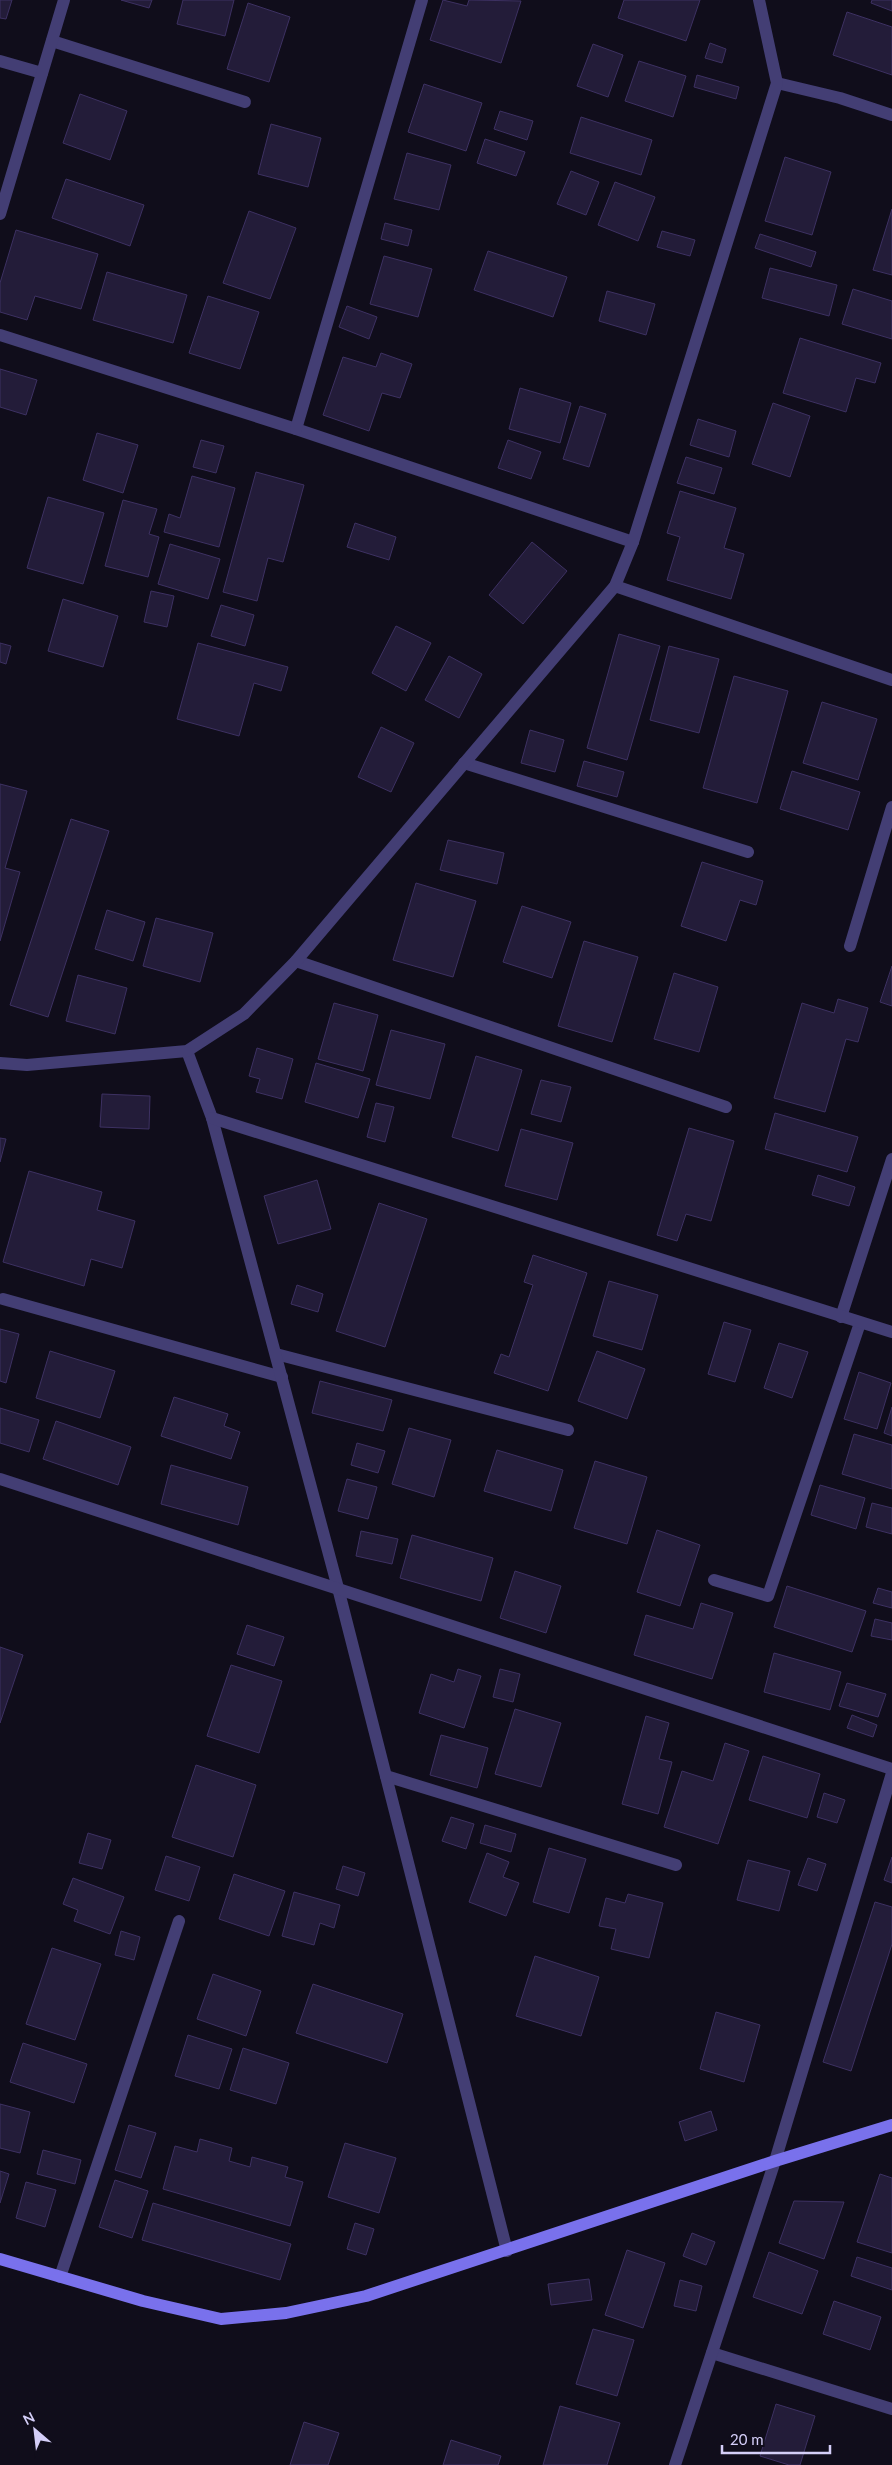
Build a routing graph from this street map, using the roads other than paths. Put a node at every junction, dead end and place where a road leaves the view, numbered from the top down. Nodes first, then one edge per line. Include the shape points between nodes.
1 (64, 0) edge
2 (422, 0) edge
3 (759, 0) edge
4 (52, 41) junction
5 (0, 61) edge
6 (42, 73) junction
7 (777, 83) junction
8 (245, 102) dead end
9 (892, 115) edge
10 (0, 214) edge
11 (0, 335) edge
12 (296, 429) junction
13 (633, 542) junction
14 (615, 586) junction
15 (892, 680) edge
16 (464, 763) junction
17 (892, 807) edge
18 (748, 852) dead end
19 (850, 946) dead end
20 (296, 961) junction
21 (187, 1051) junction
22 (0, 1063) edge
23 (726, 1107) dead end
24 (212, 1118) junction
25 (892, 1158) edge
26 (3, 1299) dead end
27 (841, 1317) junction
28 (860, 1323) junction
29 (892, 1332) edge
30 (276, 1354) junction
31 (282, 1377) junction
32 (568, 1430) dead end
33 (0, 1479) edge
34 (714, 1580) dead end
35 (338, 1588) junction
36 (892, 1769) edge
37 (892, 1774) edge
38 (386, 1776) junction
39 (676, 1865) dead end
40 (179, 1922) dead end
41 (892, 2125) edge
42 (775, 2161) junction
43 (507, 2251) junction
44 (0, 2259) edge
45 (60, 2277) junction
46 (712, 2354) junction
47 (892, 2409) edge
48 (675, 2465) edge

1 - 4 street
2 - 12 street
3 - 7 street
4 - 6 street
4 - 8 street
5 - 6 street
6 - 10 street
7 - 9 street
7 - 13 street
11 - 12 street
12 - 13 street
13 - 14 street
14 - 15 street
14 - 16 street
16 - 18 street
16 - 20 street
17 - 19 street
20 - 21 street via 244,1014
20 - 23 street
21 - 22 street via 27,1065
21 - 24 street
24 - 27 street
24 - 30 street
25 - 27 street
26 - 31 street
27 - 28 street
28 - 29 street
28 - 34 street via 768,1596
30 - 31 street
30 - 32 street
31 - 35 street
33 - 35 street
35 - 36 street
35 - 38 street
37 - 42 street
38 - 39 street
38 - 43 street
40 - 45 street
41 - 42 street
42 - 43 street
42 - 46 street
43 - 45 street via 366,2296 286,2313 221,2318 143,2301
44 - 45 street
46 - 47 street
46 - 48 street

